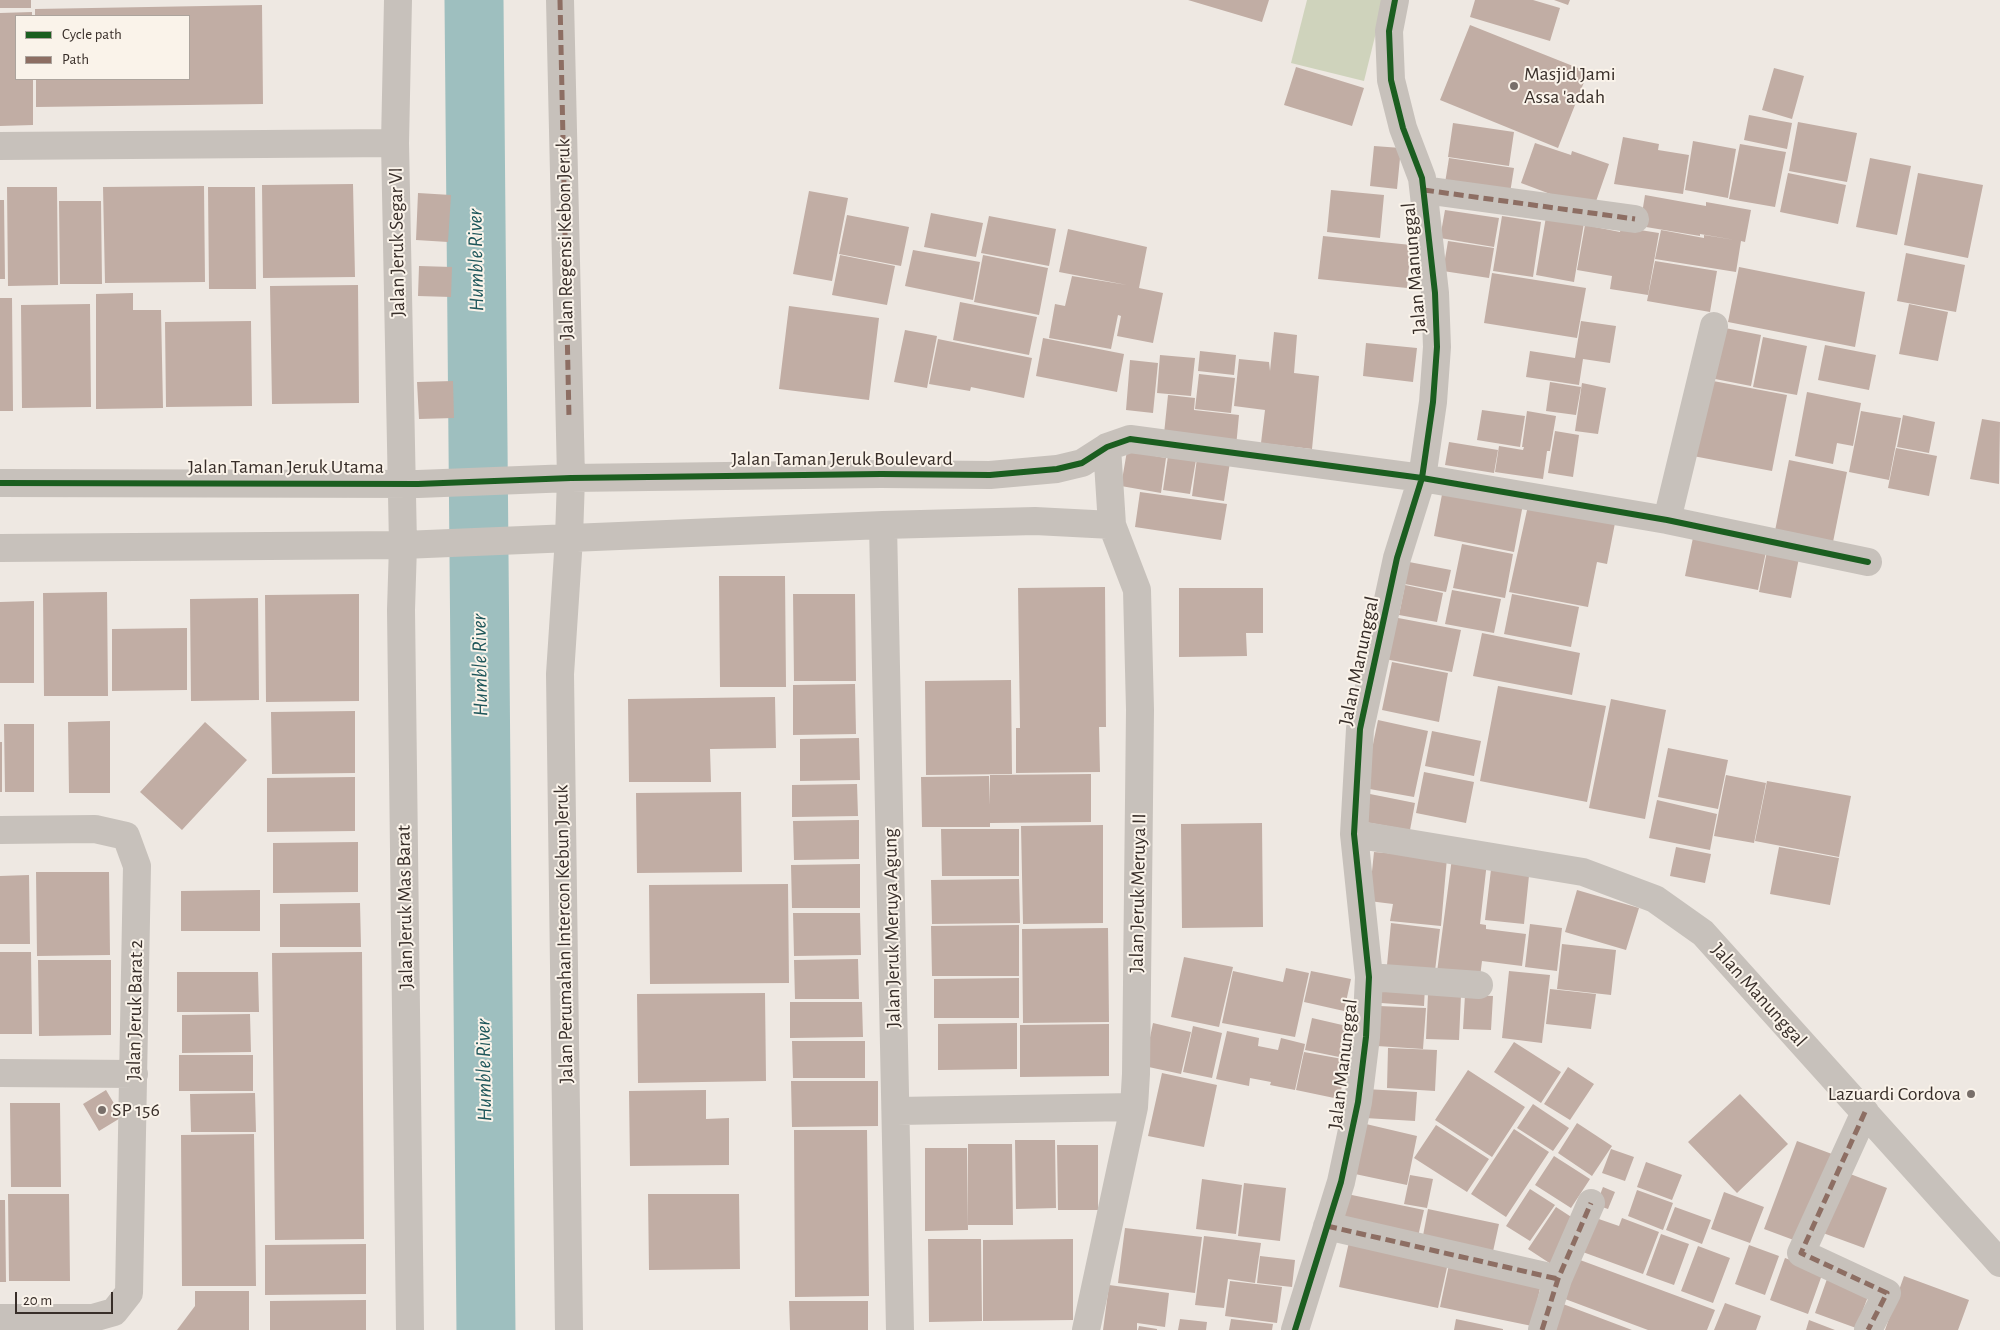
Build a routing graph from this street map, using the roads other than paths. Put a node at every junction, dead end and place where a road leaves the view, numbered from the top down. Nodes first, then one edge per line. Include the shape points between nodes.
1 (398, 0) edge
2 (560, 0) edge
3 (1395, 0) edge
4 (396, 143) junction
5 (0, 146) edge
6 (1424, 190) junction
7 (1635, 220) dead end
8 (1714, 326) dead end
9 (1107, 447) junction
10 (571, 478) junction
11 (1422, 478) junction
12 (0, 484) edge
13 (413, 484) junction
14 (1667, 520) junction
15 (883, 525) junction
16 (1112, 525) junction
17 (569, 538) junction
18 (403, 545) junction
19 (0, 548) edge
20 (1868, 562) dead end
21 (0, 830) edge
22 (1354, 834) junction
23 (1368, 977) junction
24 (1479, 985) dead end
25 (0, 1074) edge
26 (134, 1074) junction
27 (1134, 1107) junction
28 (897, 1111) junction
29 (1865, 1112) junction
30 (1591, 1203) dead end
31 (1327, 1226) junction
32 (2000, 1263) edge
33 (1558, 1279) junction
34 (0, 1318) edge
35 (410, 1330) edge
36 (569, 1330) edge
37 (900, 1330) edge
38 (1086, 1330) edge
39 (1295, 1330) edge
40 (1542, 1330) edge
41 (1868, 1330) edge

1 - 4 street, Jalan Jeruk Segar VI
2 - 10 street, Jalan Regensi Kebon Jeruk
3 - 6 street, Jalan Manunggal via 1389,31 1391,80
4 - 5 street
4 - 13 street, Jalan Jeruk Segar VI
6 - 7 street
6 - 11 street, Jalan Manunggal via 1437,347
8 - 14 street
9 - 10 street, Jalan Taman Jeruk Boulevard via 1082,463 1057,469 990,475
9 - 11 street, Jalan Taman Jeruk Boulevard via 1130,439
9 - 16 street, Jalan Jeruk Meruya II
10 - 13 street, Jalan Taman Jeruk Utama
10 - 17 street, Jalan Regensi Kebon Jeruk
11 - 14 street, Jalan Taman Jeruk Boulevard
11 - 22 street, Jalan Manunggal via 1397,558 1360,729
12 - 13 street, Jalan Taman Jeruk Utama
13 - 18 street, Jalan Jeruk Mas Barat
14 - 20 street, Jalan Taman Jeruk Boulevard
15 - 16 street via 1034,521
15 - 17 street
15 - 28 street, Jalan Jeruk Meruya Agung
16 - 27 street, Jalan Jeruk Meruya II via 1137,590 1140,720
17 - 18 street
17 - 36 street, Jalan Perumahan Intercon Kebun Jeruk via 560,674
18 - 19 street
18 - 35 street, Jalan Jeruk Mas Barat via 401,610
21 - 26 street, Jalan Jeruk Barat 2 via 95,829 126,836 137,866
22 - 23 street, Jalan Manunggal
22 - 29 street, Jalan Manunggal via 1583,872 1655,899 1703,933
23 - 24 street
23 - 31 street, Jalan Manunggal via 1366,1037 1358,1102 1341,1182
25 - 26 street
26 - 34 street, Jalan Jeruk Barat 2 via 129,1293 114,1312 94,1318
27 - 28 street
27 - 38 street, Jalan Jeruk Meruya II
28 - 37 street, Jalan Jeruk Meruya Agung
29 - 32 street, Jalan Manunggal
29 - 41 street via 1801,1253 1887,1293
30 - 33 street
31 - 33 street
31 - 39 street, Jalan Manunggal
33 - 40 street

